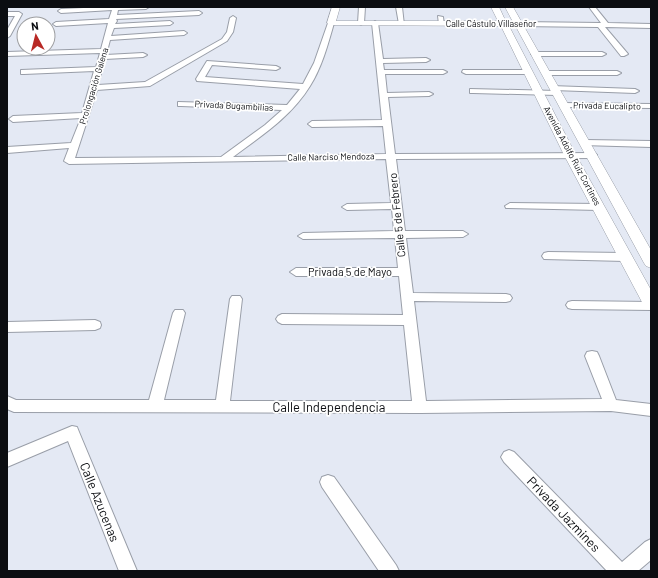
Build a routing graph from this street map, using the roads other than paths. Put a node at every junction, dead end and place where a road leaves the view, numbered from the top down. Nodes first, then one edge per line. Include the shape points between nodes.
1 (146, 7) edge
2 (336, 7) edge
3 (362, 7) edge
4 (399, 7) edge
5 (495, 7) edge
6 (509, 7) edge
7 (592, 7) edge
8 (61, 11) dead end
9 (199, 13) dead end
10 (7, 14) edge
11 (115, 16) edge
12 (233, 18) dead end
13 (170, 23) dead end
14 (331, 23) junction
15 (361, 23) junction
16 (56, 24) dead end
17 (375, 24) junction
18 (402, 24) junction
19 (503, 24) junction
20 (519, 24) junction
21 (603, 25) junction
22 (651, 26) edge
23 (184, 33) dead end
24 (7, 36) edge
25 (108, 38) junction
26 (7, 54) edge
27 (104, 54) junction
28 (535, 54) junction
29 (602, 54) dead end
30 (624, 54) dead end
31 (144, 55) dead end
32 (426, 60) dead end
33 (379, 61) junction
34 (99, 68) junction
35 (276, 68) dead end
36 (24, 72) dead end
37 (381, 72) junction
38 (443, 72) dead end
39 (466, 72) dead end
40 (527, 72) junction
41 (546, 73) junction
42 (617, 73) dead end
43 (305, 87) junction
44 (93, 88) junction
45 (556, 90) junction
46 (473, 91) dead end
47 (538, 91) junction
48 (635, 91) dead end
49 (429, 94) dead end
50 (383, 95) junction
51 (181, 104) dead end
52 (564, 105) junction
53 (651, 106) edge
54 (288, 108) junction
55 (86, 115) junction
56 (13, 119) dead end
57 (387, 123) junction
58 (312, 124) dead end
59 (585, 143) junction
60 (651, 144) edge
61 (75, 145) junction
62 (7, 150) edge
63 (592, 155) junction
64 (391, 156) junction
65 (570, 156) junction
66 (223, 160) junction
67 (69, 161) joint
68 (588, 186) junction
69 (609, 187) junction
70 (395, 206) junction
71 (510, 206) dead end
72 (599, 206) junction
73 (347, 207) dead end
74 (463, 234) dead end
75 (303, 236) dead end
76 (399, 236) junction
77 (548, 256) dead end
78 (625, 257) junction
79 (651, 263) edge
80 (296, 272) dead end
81 (403, 272) junction
82 (406, 297) junction
83 (506, 298) dead end
84 (236, 299) dead end
85 (572, 305) dead end
86 (651, 305) edge
87 (179, 312) dead end
88 (282, 319) dead end
89 (408, 320) junction
90 (95, 325) dead end
91 (7, 327) edge
92 (592, 356) dead end
93 (7, 402) edge
94 (612, 405) junction
95 (155, 406) junction
96 (222, 407) junction
97 (420, 407) junction
98 (651, 410) edge
99 (509, 457) dead end
100 (7, 460) edge
101 (328, 482) dead end
102 (651, 548) edge
103 (128, 571) edge
104 (390, 571) edge
105 (619, 571) edge
106 (625, 571) edge

1 - 11 street
2 - 14 street
3 - 15 street
4 - 18 street
5 - 19 street, Avenida Adolfo Ruiz Cortines
6 - 20 street, Avenida Adolfo Ruiz Cortines
7 - 21 street
8 - 11 street
9 - 11 street
10 - 24 street via 19,14
11 - 13 street
11 - 16 street
11 - 25 street, Prolongación Galena
12 - 44 street via 226,40 147,84
14 - 15 street, Calle Cástulo Villaseñor
14 - 43 street via 322,54
15 - 17 street, Calle Cástulo Villaseñor
17 - 18 street, Calle Cástulo Villaseñor
17 - 33 street, Calle 5 de Febrero
18 - 19 street, Calle Cástulo Villaseñor via 441,20
19 - 20 street, Calle Cástulo Villaseñor
19 - 40 street, Avenida Adolfo Ruiz Cortines
20 - 21 street, Calle Cástulo Villaseñor
20 - 28 street, Avenida Adolfo Ruiz Cortines
21 - 22 street, Calle Cástulo Villaseñor
21 - 30 street
23 - 25 street
25 - 27 street, Prolongación Galena
26 - 27 street
27 - 31 street
27 - 34 street, Prolongación Galena
28 - 29 street
28 - 41 street, Avenida Adolfo Ruiz Cortines
32 - 33 street
33 - 37 street, Calle 5 de Febrero
34 - 36 street
34 - 44 street, Prolongación Galena
35 - 43 street via 210,63 200,79
37 - 38 street
37 - 50 street, Calle 5 de Febrero
39 - 40 street
40 - 47 street, Avenida Adolfo Ruiz Cortines
41 - 42 street
41 - 45 street, Avenida Adolfo Ruiz Cortines
43 - 54 street
44 - 55 street, Prolongación Galena
45 - 47 street
45 - 48 street
45 - 52 street, Avenida Adolfo Ruiz Cortines
46 - 47 street
47 - 65 street, Avenida Adolfo Ruiz Cortines
49 - 50 street
50 - 57 street, Calle 5 de Febrero
51 - 54 street, Privada Bugambilias
52 - 53 street, Privada Eucalipto
52 - 59 street, Avenida Adolfo Ruiz Cortines
54 - 66 street via 266,129
55 - 56 street
55 - 61 street, Prolongación Galena
57 - 58 street
57 - 64 street, Calle 5 de Febrero
59 - 60 street
59 - 63 street, Avenida Adolfo Ruiz Cortines
61 - 62 street
61 - 67 street, Prolongación Galena
63 - 65 street, Calle Narciso Mendoza
63 - 69 street, Avenida Adolfo Ruiz Cortines
64 - 65 street, Calle Narciso Mendoza
64 - 66 street, Calle Narciso Mendoza via 302,156
64 - 70 street, Calle 5 de Febrero
65 - 68 street, Avenida Adolfo Ruiz Cortines
66 - 67 street, Calle Narciso Mendoza
68 - 69 street
68 - 72 street, Avenida Adolfo Ruiz Cortines
69 - 79 street, Avenida Adolfo Ruiz Cortines
70 - 73 street
70 - 76 street, Calle 5 de Febrero
71 - 72 street
72 - 78 street, Avenida Adolfo Ruiz Cortines
74 - 76 street
75 - 76 street
76 - 81 street, Calle 5 de Febrero
77 - 78 street
78 - 86 street, Avenida Adolfo Ruiz Cortines
80 - 81 street, Privada 5 de Mayo
81 - 82 street, Calle 5 de Febrero
82 - 83 street
82 - 89 street, Calle 5 de Febrero
84 - 96 street
85 - 86 street
87 - 95 street
88 - 89 street
89 - 97 street, Calle 5 de Febrero
90 - 91 street
92 - 94 street
93 - 95 street, Calle Independencia via 14,406
94 - 97 street, Calle Independencia
94 - 98 street, Calle Independencia
95 - 96 street, Calle Independencia
96 - 97 street, Calle Independencia
99 - 105 street, Privada Jazmines
100 - 103 street, Calle Azucenas via 72,432
101 - 104 street
102 - 106 street

